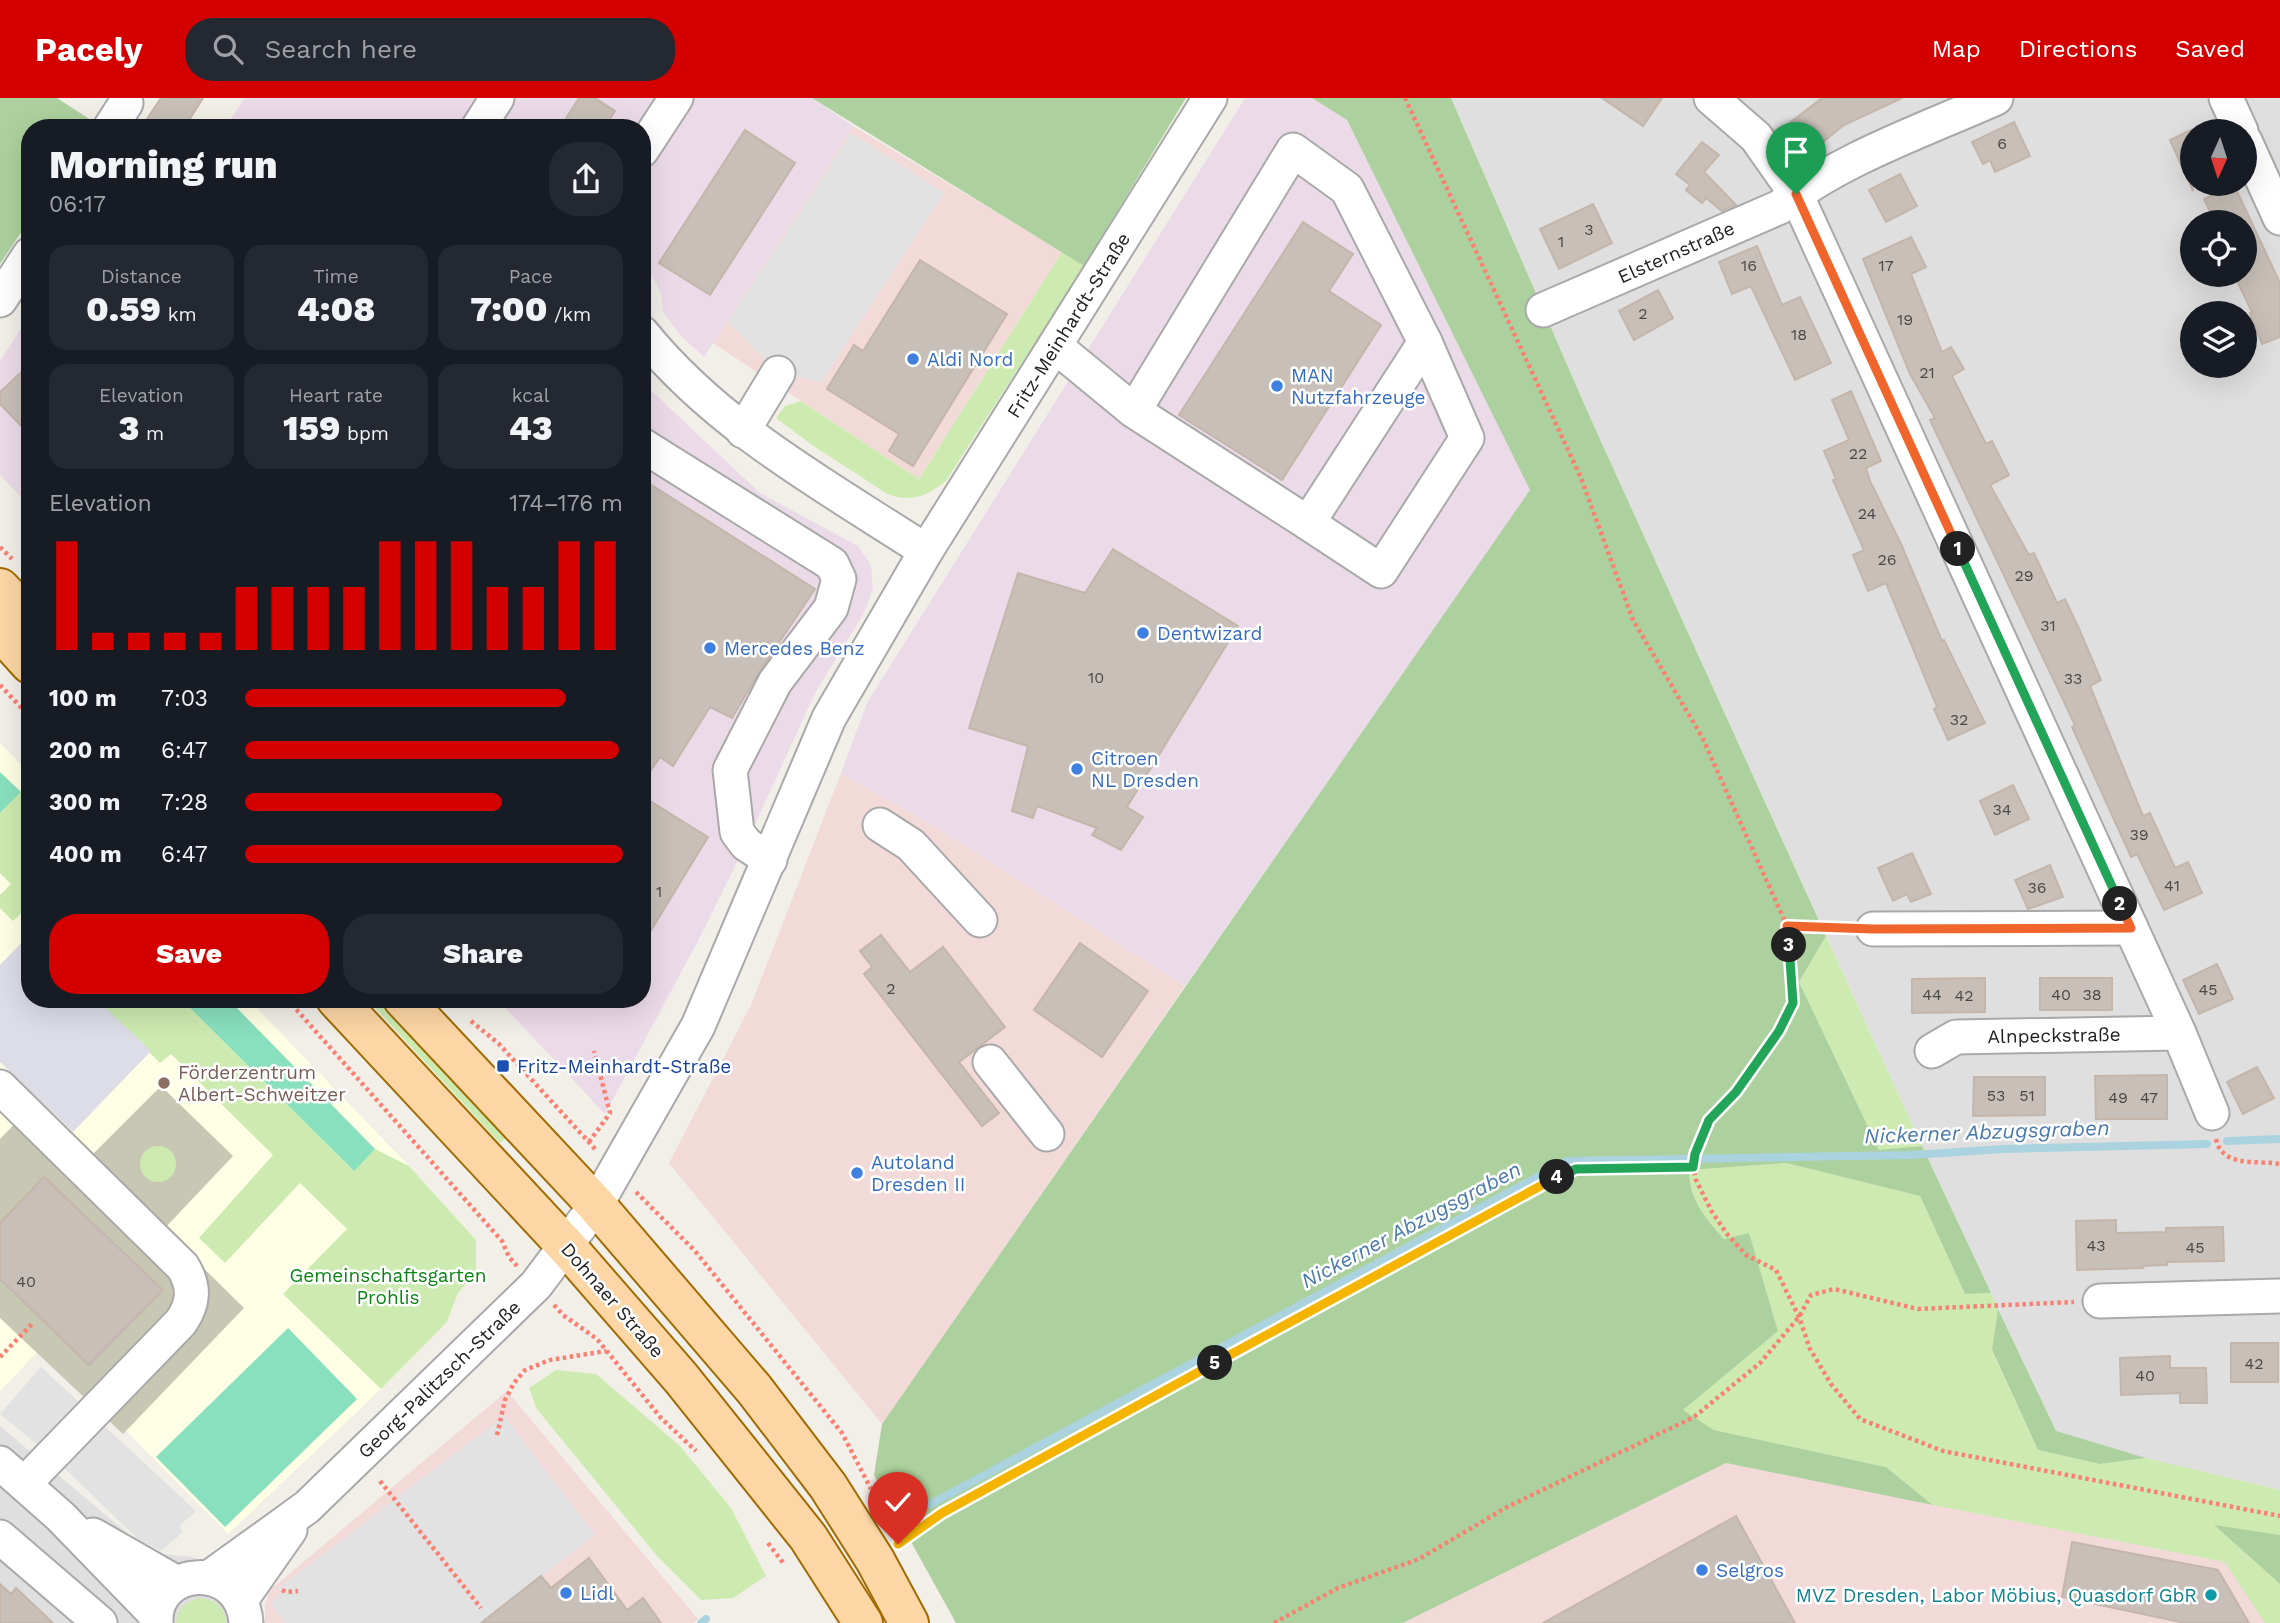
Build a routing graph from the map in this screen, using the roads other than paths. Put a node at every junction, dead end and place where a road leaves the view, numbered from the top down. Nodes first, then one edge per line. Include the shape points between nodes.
1 (497, 98) edge
2 (676, 98) edge
3 (1210, 98) edge
4 (1711, 98) edge
5 (1996, 98) edge
6 (2226, 98) edge
7 (484, 119) edge
8 (2236, 119) edge
9 (651, 136) edge
10 (2258, 170) edge
11 (1796, 194) junction
12 (2280, 218) edge
13 (21, 268) edge
14 (0, 300) edge
15 (1543, 310) dead end
16 (1425, 342) junction
17 (651, 344) edge
18 (1055, 346) junction
19 (778, 373) dead end
20 (1133, 411) junction
21 (743, 431) junction
22 (651, 451) edge
23 (1308, 523) junction
24 (926, 551) junction
25 (0, 588) edge
26 (21, 610) edge
27 (0, 631) edge
28 (21, 654) edge
29 (880, 825) dead end
30 (770, 860) junction
31 (980, 920) dead end
32 (2131, 928) junction
33 (1873, 929) road end
34 (344, 1008) edge
35 (412, 1008) edge
36 (2179, 1032) junction
37 (1932, 1051) dead end
38 (990, 1062) dead end
39 (0, 1087) edge
40 (2213, 1113) dead end
41 (1047, 1135) dead end
42 (596, 1205) junction
43 (567, 1247) junction
44 (2280, 1296) edge
45 (2099, 1301) road end
46 (12, 1474) edge
47 (307, 1507) junction
48 (60, 1516) junction
49 (0, 1537) edge
50 (210, 1577) junction
51 (177, 1583) junction
52 (244, 1611) edge
53 (156, 1619) edge
54 (100, 1623) edge
55 (863, 1623) edge
56 (909, 1623) edge

1 - 7 street
2 - 9 street
3 - 18 street, Fritz-Meinhardt-Straße
4 - 11 street via 1756,137
5 - 11 street, Elsternstraße via 1850,164
6 - 8 street
10 - 12 street
11 - 15 street, Elsternstraße via 1780,207
11 - 32 street
13 - 14 street
16 - 20 street via 1347,189 1293,150
16 - 23 street
16 - 23 street via 1467,438 1381,571
17 - 21 street
18 - 20 street
18 - 24 street, Fritz-Meinhardt-Straße
19 - 21 street
20 - 23 street
21 - 24 street
22 - 30 street via 832,564 839,579 831,608 775,682 730,770 737,832 746,845
24 - 30 street, Fritz-Meinhardt-Straße via 829,718
25 - 26 main road
27 - 28 main road
29 - 31 street via 911,845
30 - 42 street, Fritz-Meinhardt-Straße via 698,1026
32 - 33 street
32 - 36 street
34 - 43 main road, Dohnaer Straße
35 - 42 main road
36 - 37 street, Alnpeckstraße via 1956,1037
36 - 40 street
38 - 41 street
39 - 46 street via 183,1267 192,1289 181,1322
42 - 43 street, Fritz-Meinhardt-Straße
42 - 56 main road via 754,1389 828,1486
43 - 47 street, Georg-Palitzsch-Straße via 536,1285
43 - 55 main road, Dohnaer Straße via 681,1378 808,1537
44 - 45 street
46 - 48 street
47 - 50 street, Georg-Palitzsch-Straße
47 - 52 street, Georg-Palitzsch-Straße
48 - 51 street
48 - 53 street
49 - 54 street
50 - 51 street, Georg-Palitzsch-Straße
50 - 52 street, Georg-Palitzsch-Straße via 224,1582
51 - 53 street via 167,1591

